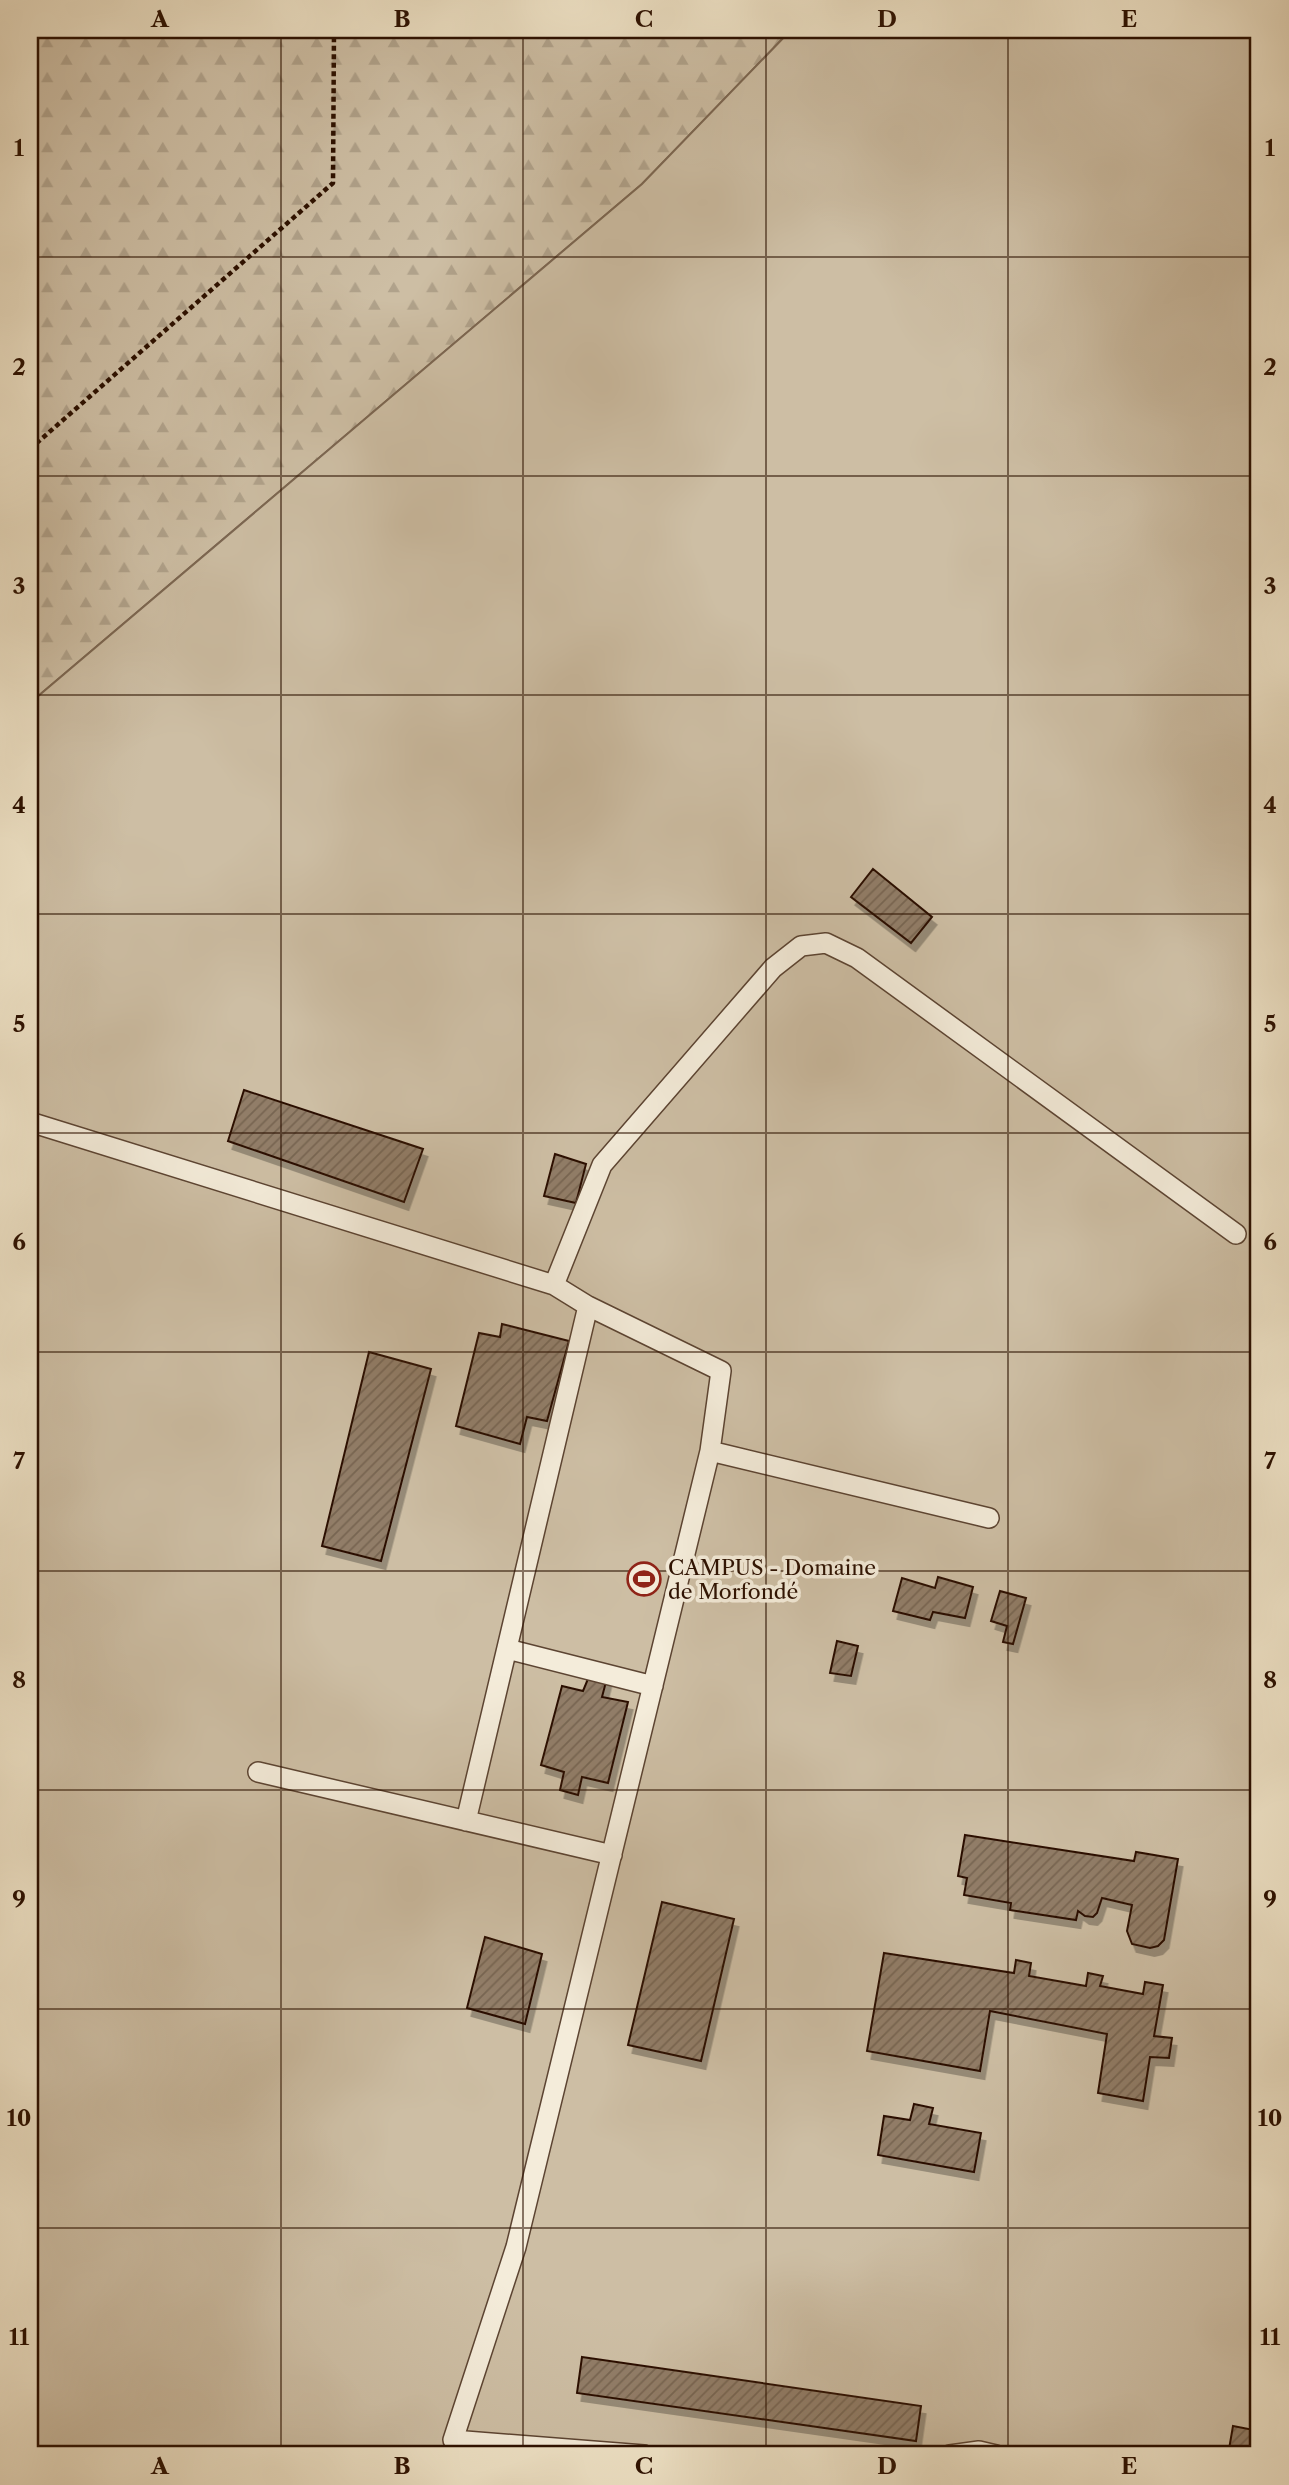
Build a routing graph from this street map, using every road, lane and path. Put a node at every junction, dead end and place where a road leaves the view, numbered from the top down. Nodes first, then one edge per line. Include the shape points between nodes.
1 (334, 30) edge
2 (30, 449) edge
3 (30, 1122) edge
4 (1236, 1234) dead end
5 (554, 1285) junction
6 (588, 1306) junction
7 (710, 1451) junction
8 (989, 1518) dead end
9 (507, 1649) junction
10 (653, 1686) junction
11 (258, 1772) dead end
12 (466, 1821) junction
13 (612, 1855) junction
14 (644, 2455) edge
15 (950, 2455) edge
16 (996, 2455) edge

1 - 2 path via 333,183
3 - 5 lane
4 - 5 lane via 857,958 826,943 801,946 773,968 602,1165
5 - 6 lane
6 - 7 lane via 721,1371
6 - 9 lane
7 - 8 lane
7 - 10 lane
9 - 10 lane
9 - 12 lane
10 - 13 lane
11 - 12 lane
12 - 13 lane
13 - 14 lane via 516,2247 453,2440
15 - 16 lane via 979,2451

